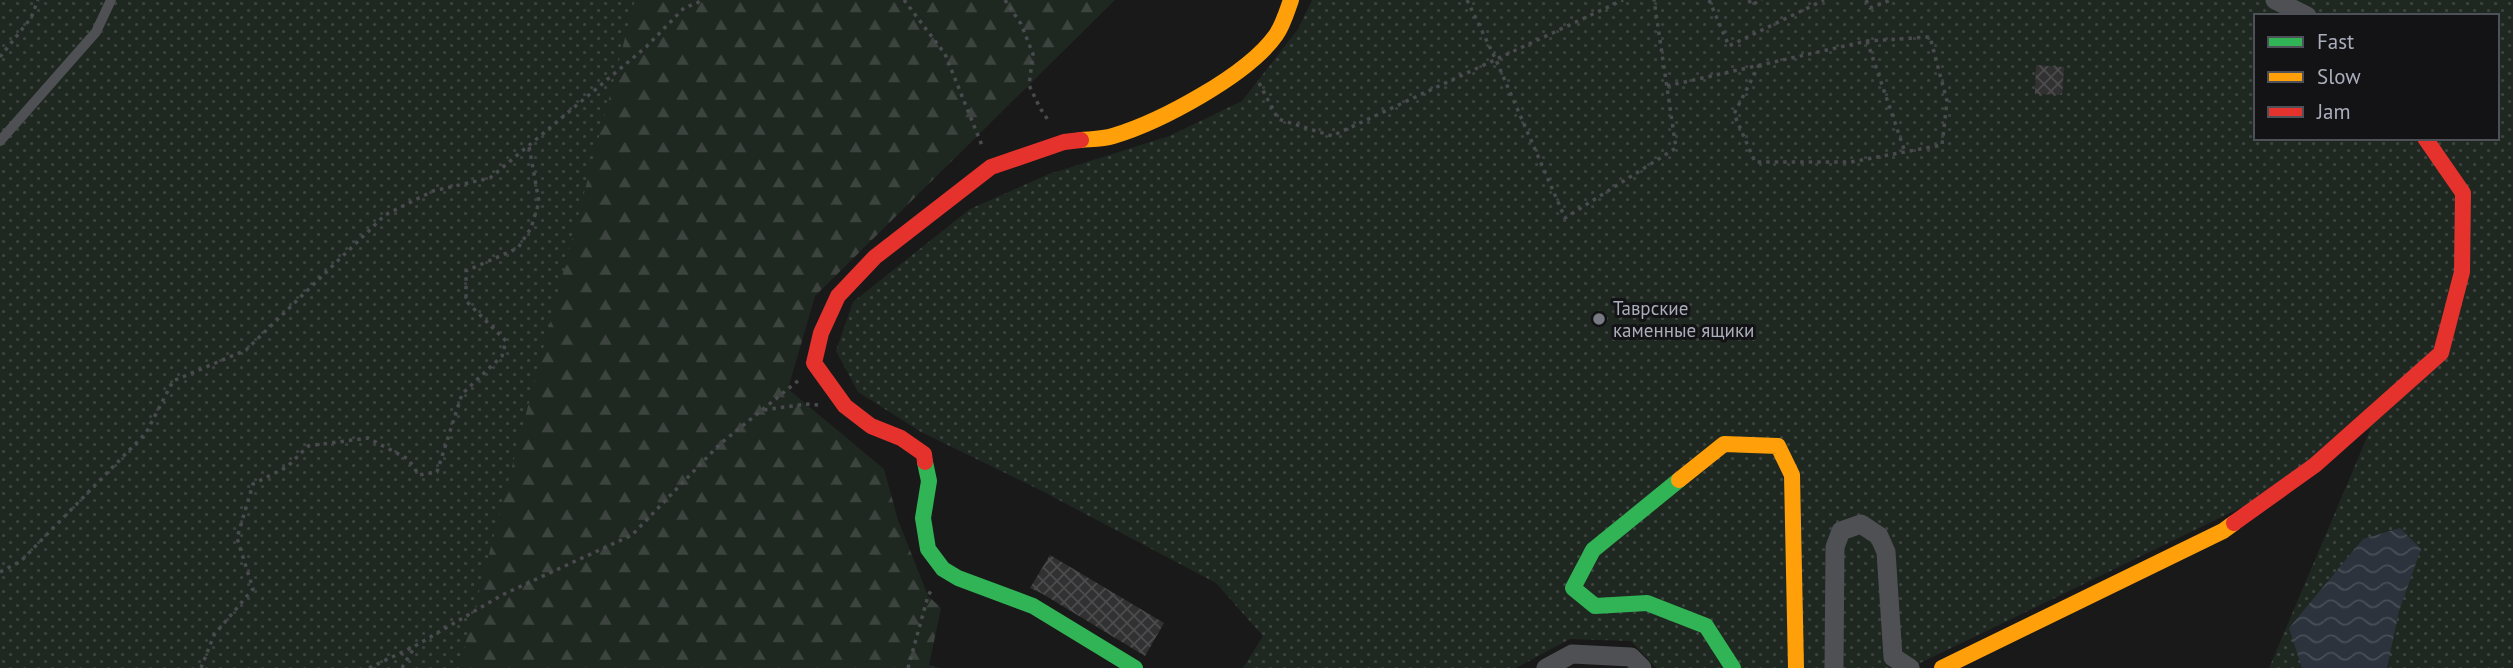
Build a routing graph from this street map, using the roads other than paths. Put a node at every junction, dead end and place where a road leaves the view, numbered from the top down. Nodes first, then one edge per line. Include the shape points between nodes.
1 (111, 0) edge
2 (1291, 0) edge
3 (2275, 0) edge
4 (2303, 14) edge
5 (2425, 140) edge
6 (0, 141) edge
7 (1135, 668) edge
8 (1546, 668) edge
9 (1642, 668) edge
10 (1733, 668) edge
11 (1797, 668) edge
12 (1835, 668) edge
13 (1910, 668) edge
14 (1942, 668) edge

1 - 6 lane via 96,32
2 - 7 street via 1277,34 1218,86 1112,137 1064,142 991,167 875,257 838,296 821,333 814,363 845,406 871,426 924,454 929,481 923,518 928,549 943,569 1033,606
3 - 4 street
5 - 14 street via 2463,193 2462,272 2441,353 2315,465 2224,531
8 - 9 street via 1572,654 1631,657
10 - 11 street via 1706,626 1647,603 1595,606 1573,588 1593,550 1724,444 1778,446 1793,475
12 - 13 street via 1835,547 1841,531 1861,524 1879,536 1886,552 1893,656

